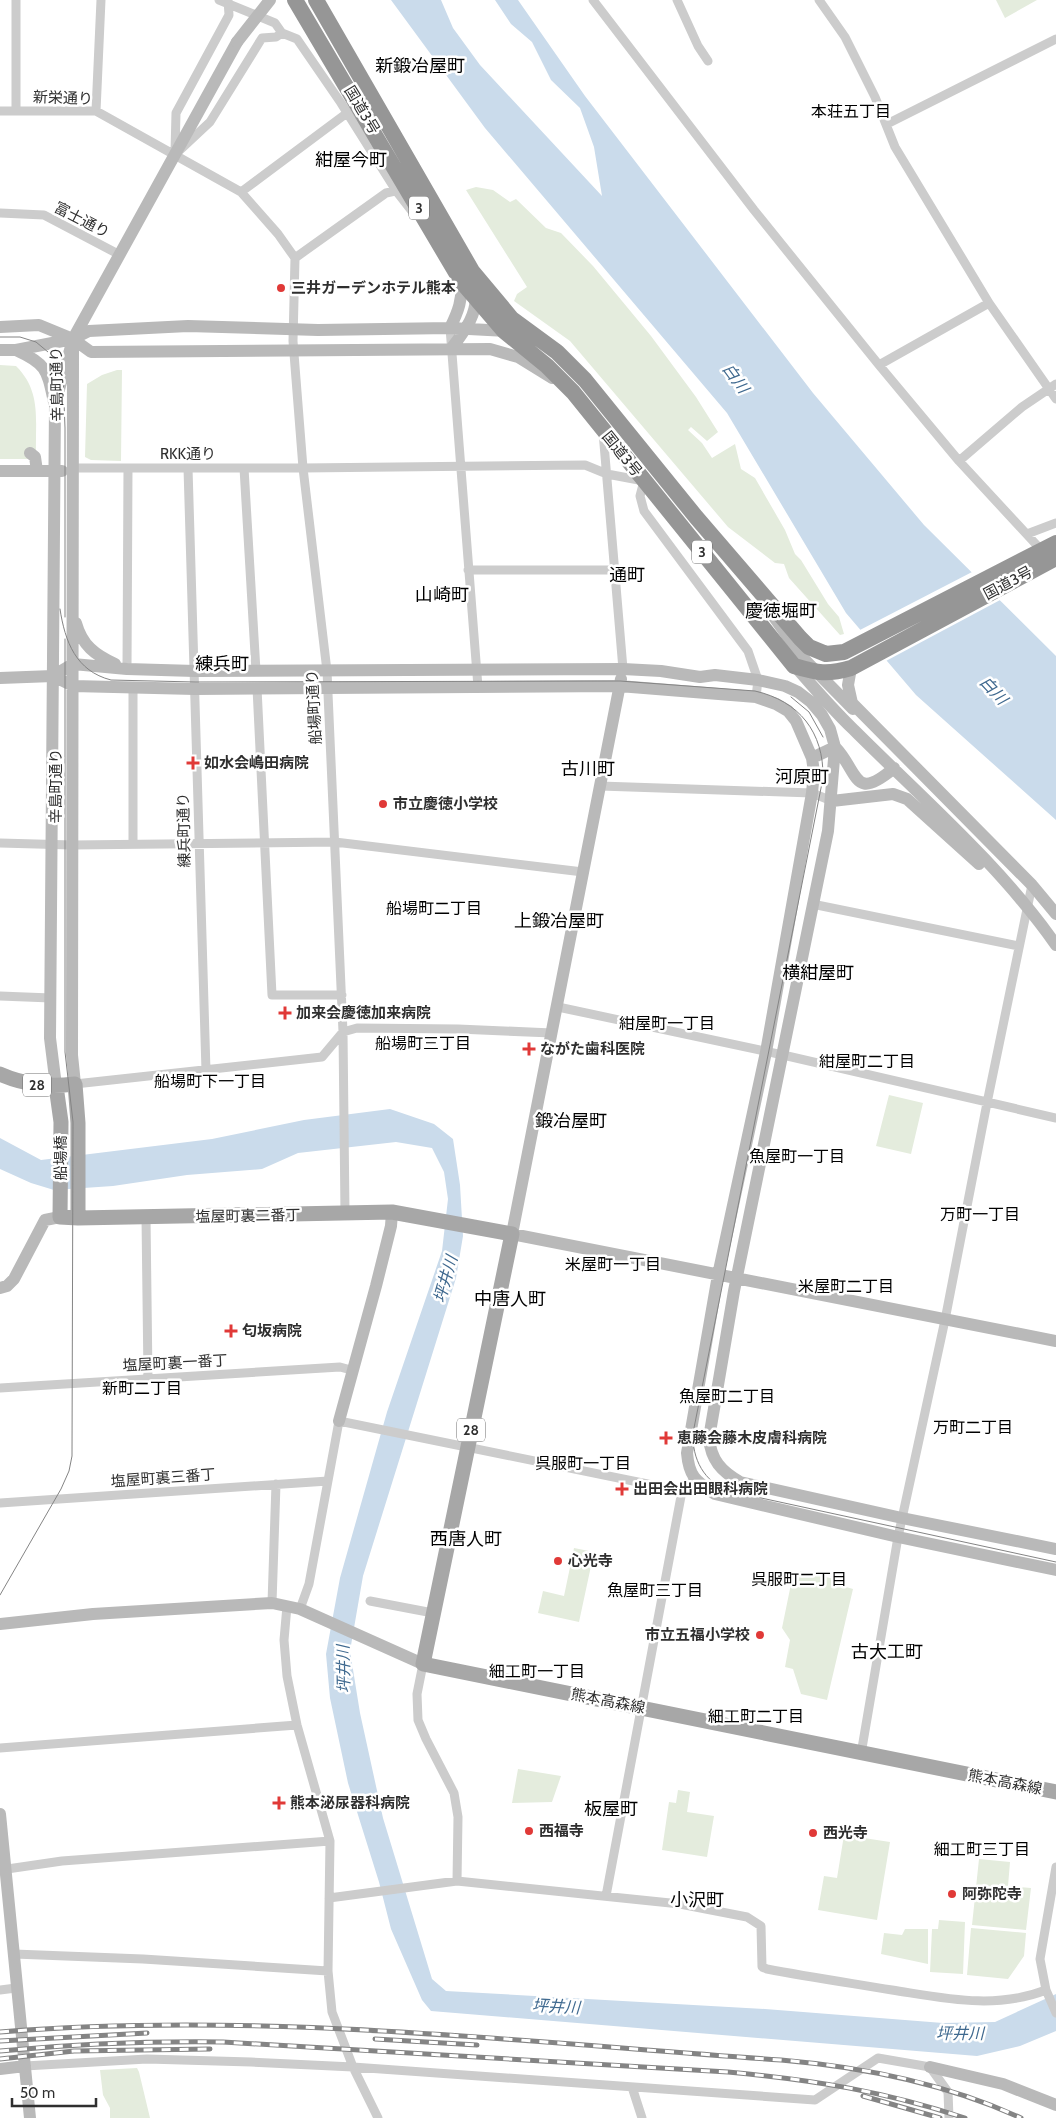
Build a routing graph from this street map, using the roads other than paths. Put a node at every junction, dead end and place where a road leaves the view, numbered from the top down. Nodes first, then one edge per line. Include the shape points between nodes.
1 (16, 0) edge
2 (101, 0) edge
3 (270, 0) edge
4 (296, 0) edge
5 (316, 0) edge
6 (593, 0) edge
7 (677, 0) edge
8 (818, 0) edge
9 (225, 1) edge
10 (282, 33) junction
11 (1056, 39) edge
12 (708, 61) dead end
13 (0, 111) edge
14 (16, 111) junction
15 (96, 111) junction
16 (348, 113) junction
17 (887, 124) junction
18 (175, 155) junction
19 (402, 189) junction
20 (241, 192) junction
21 (0, 213) edge
22 (120, 255) junction
23 (295, 258) junction
24 (466, 276) junction
25 (476, 299) junction
26 (989, 303) junction
27 (0, 327) edge
28 (450, 328) junction
29 (466, 329) junction
30 (293, 330) junction
31 (504, 331) junction
32 (530, 333) junction
33 (73, 338) junction
34 (450, 349) junction
35 (0, 350) edge
36 (16, 350) junction
37 (294, 351) junction
38 (879, 365) junction
39 (1053, 386) edge
40 (573, 392) junction
41 (1056, 399) edge
42 (55, 404) junction
43 (603, 430) junction
44 (30, 453) dead end
45 (960, 462) junction
46 (460, 467) junction
47 (73, 468) junction
48 (128, 468) junction
49 (188, 468) junction
50 (244, 468) junction
51 (303, 468) junction
52 (0, 471) edge
53 (37, 471) junction
54 (54, 471) junction
55 (607, 474) junction
56 (644, 481) junction
57 (1056, 522) edge
58 (1027, 534) junction
59 (1052, 556) edge
60 (468, 570) junction
61 (615, 570) junction
62 (755, 587) junction
63 (72, 609) junction
64 (843, 658) junction
65 (73, 664) junction
66 (794, 666) junction
67 (127, 669) junction
68 (477, 669) junction
69 (622, 669) junction
70 (195, 671) junction
71 (256, 671) junction
72 (326, 671) junction
73 (826, 673) junction
74 (53, 676) junction
75 (0, 678) edge
76 (758, 680) junction
77 (73, 686) junction
78 (619, 686) junction
79 (133, 687) junction
80 (478, 687) junction
81 (195, 688) junction
82 (257, 688) junction
83 (326, 688) junction
84 (835, 691) junction
85 (756, 697) junction
86 (865, 718) junction
87 (853, 729) junction
88 (835, 747) junction
89 (812, 758) junction
90 (894, 768) junction
91 (600, 786) junction
92 (812, 793) junction
93 (832, 800) junction
94 (265, 842) junction
95 (335, 842) junction
96 (0, 843) edge
97 (133, 843) junction
98 (198, 843) junction
99 (50, 844) junction
100 (72, 845) junction
101 (583, 872) junction
102 (1006, 882) junction
103 (1032, 885) junction
104 (812, 904) junction
105 (1028, 905) junction
106 (1056, 914) edge
107 (1056, 945) edge
108 (1019, 946) junction
109 (0, 996) edge
110 (342, 996) junction
111 (51, 998) junction
112 (558, 1007) junction
113 (343, 1032) junction
114 (552, 1033) junction
115 (766, 1052) junction
116 (783, 1055) junction
117 (206, 1071) junction
118 (0, 1074) edge
119 (75, 1084) junction
120 (56, 1086) junction
121 (987, 1102) junction
122 (1056, 1118) edge
123 (392, 1212) junction
124 (345, 1214) junction
125 (60, 1217) junction
126 (146, 1217) junction
127 (78, 1218) junction
128 (512, 1234) junction
129 (718, 1275) junction
130 (736, 1278) junction
131 (0, 1288) edge
132 (945, 1320) junction
133 (1056, 1341) edge
134 (352, 1370) junction
135 (148, 1378) junction
136 (0, 1388) edge
137 (339, 1421) junction
138 (467, 1448) junction
139 (694, 1479) junction
140 (328, 1481) junction
141 (276, 1484) junction
142 (682, 1490) junction
143 (0, 1503) edge
144 (902, 1518) junction
145 (898, 1537) junction
146 (1056, 1549) edge
147 (1056, 1570) edge
148 (370, 1601) dead end
149 (272, 1603) junction
150 (287, 1606) junction
151 (300, 1609) junction
152 (433, 1613) junction
153 (0, 1624) edge
154 (423, 1664) junction
155 (640, 1707) junction
156 (297, 1725) junction
157 (0, 1748) edge
158 (861, 1754) junction
159 (1056, 1792) edge
160 (0, 1814) edge
161 (330, 1842) junction
162 (1056, 1867) edge
163 (3, 1869) edge
164 (458, 1881) junction
165 (606, 1896) junction
166 (329, 1898) junction
167 (14, 1954) junction
168 (328, 1971) junction
169 (16, 1988) junction
170 (0, 1990) edge
171 (1046, 1990) junction
172 (1056, 2013) edge
173 (25, 2066) junction
174 (930, 2066) junction
175 (352, 2067) junction
176 (0, 2069) edge
177 (632, 2087) junction
178 (1056, 2105) edge
179 (30, 2118) edge
180 (378, 2118) edge
181 (642, 2118) edge
182 (949, 2118) edge

1 - 14 street
2 - 15 street
3 - 18 street, bridge via 237,42
4 - 19 highway, 国道3号 / 3
5 - 24 highway, 国道3号 / 3
6 - 38 street via 754,210
7 - 12 street
8 - 17 street via 844,37
9 - 10 street via 275,23
9 - 18 street via 229,15 176,113
10 - 16 street via 297,39
10 - 18 street via 262,38 210,122
11 - 17 street
13 - 14 street, 新栄通り
14 - 15 street, 新栄通り
15 - 18 street, 新栄通り
16 - 19 street
16 - 20 street
17 - 26 street via 895,147
18 - 20 street, 新栄通り
18 - 22 street
19 - 23 street via 386,193
19 - 24 highway, 国道3号 / 3 via 441,247
20 - 23 street, 新栄通り
21 - 22 street, 富士通り via 44,215
22 - 33 street
23 - 30 street, 船場町通り
24 - 25 highway, 国道3号 / 3
24 - 28 street via 458,311
24 - 32 highway, 国道3号 / 3
25 - 29 street
25 - 31 highway, 国道3号 / 3
26 - 38 street
26 - 39 street
27 - 33 street via 40,325
28 - 29 street
28 - 30 street
28 - 34 street
29 - 31 street
29 - 34 street
30 - 33 street via 188,326 89,331
30 - 37 street, 船場町通り
31 - 32 street
31 - 40 highway, 国道3号 / 3 via 548,366
32 - 62 highway, 国道3号 / 3 via 557,352 585,380
33 - 36 street
33 - 37 street via 91,352
33 - 42 street, 辛島町通り
33 - 47 street, 辛島町通り
34 - 37 street
34 - 40 street via 504,352 518,357
34 - 46 street
35 - 36 street
36 - 42 street via 36,359 48,374
37 - 51 street, 船場町通り
38 - 45 street
39 - 41 street
39 - 45 street via 1022,407
40 - 43 highway, 国道3号 / 3
42 - 54 street, 辛島町通り
43 - 55 street
43 - 56 highway, 国道3号 / 3
44 - 53 street via 35,458
45 - 58 street
46 - 51 street, RKK通り
46 - 55 street, RKK通り via 585,465
46 - 60 street
47 - 48 street, RKK通り
47 - 54 street
47 - 63 street, 辛島町通り
48 - 49 street, RKK通り
48 - 67 street
49 - 50 street, RKK通り
49 - 70 street, 練兵町通り
50 - 51 street, RKK通り
50 - 71 street
51 - 72 street, 船場町通り
52 - 53 street
53 - 54 street
54 - 74 street, 辛島町通り
55 - 56 street, RKK通り
55 - 61 street
56 - 66 highway, 国道3号 / 3
56 - 76 street via 640,502 644,511 748,651
57 - 58 street
58 - 59 street
59 - 64 highway, 国道3号
60 - 61 street
60 - 68 street
61 - 69 street
62 - 64 highway, 国道3号 / 3 via 809,646
62 - 73 street via 787,638
63 - 65 street, 辛島町通り
63 - 67 street via 79,636 95,655
64 - 73 highway, 国道3号
64 - 86 street via 852,703
65 - 67 street
65 - 74 street
65 - 77 street, 辛島町通り
66 - 73 highway
66 - 87 street
67 - 70 street
68 - 69 street
68 - 72 street
68 - 80 street
69 - 76 street
69 - 78 street
70 - 71 street
70 - 81 street, 練兵町通り
71 - 72 street
72 - 83 street, 船場町通り
73 - 84 street
74 - 75 street
74 - 77 street
74 - 99 street, 辛島町通り
76 - 85 street
76 - 88 street via 798,692 811,702 830,729
77 - 79 street
77 - 100 street, 辛島町通り
78 - 80 street
78 - 85 street
78 - 91 street
79 - 81 street
79 - 97 street
80 - 83 street
81 - 82 street
81 - 98 street, 練兵町通り
82 - 83 street
82 - 94 street
83 - 95 street, 船場町通り
84 - 86 street
84 - 87 street
85 - 89 street via 776,704 792,716 804,735
86 - 103 street
87 - 90 street
88 - 89 street
88 - 90 street via 852,774 868,784 877,783
88 - 93 street
89 - 92 street
90 - 102 street
91 - 92 street
91 - 101 street
92 - 93 street
92 - 115 street
93 - 102 street via 893,794 907,799 973,861
93 - 104 street
94 - 95 street
94 - 98 street
94 - 110 street via 272,995
95 - 101 street
95 - 110 street, 船場町通り
96 - 99 street
97 - 98 street
97 - 100 street
98 - 117 street, 練兵町通り
99 - 100 street
99 - 111 street, 辛島町通り
100 - 119 street, 辛島町通り via 72,1055
101 - 112 street
102 - 105 street
103 - 105 street
103 - 106 street
104 - 108 street
104 - 116 street
105 - 107 street
105 - 108 street
108 - 121 street
109 - 111 street
110 - 113 street, 船場町通り
111 - 120 street, 辛島町通り via 50,1038
112 - 114 street
112 - 115 street
113 - 114 street via 357,1028
113 - 117 street via 322,1057
113 - 124 street, 船場町通り
114 - 128 street
115 - 116 street
115 - 129 street
116 - 121 street
116 - 130 street
117 - 119 street
118 - 120 main road, 28 via 18,1081
119 - 120 main road, 28
119 - 127 main road, 船場橋
120 - 125 main road, 船場橋 / 28 via 61,1122
121 - 122 street
121 - 132 street
123 - 124 main road, 塩屋町裏二番丁
123 - 128 main road, 塩屋町裏二番丁
123 - 134 street via 392,1226
124 - 126 main road, 塩屋町裏二番丁
125 - 127 main road, 塩屋町裏二番丁
125 - 131 street via 45,1220 14,1279
126 - 127 main road, 塩屋町裏二番丁
126 - 135 street
128 - 129 street
128 - 138 main road, 28
129 - 130 street
129 - 139 street via 687,1453
130 - 132 street
130 - 144 street via 709,1438 710,1451 716,1463 723,1472 740,1482
132 - 133 street
132 - 144 street
134 - 135 street, 塩屋町裏一番丁 via 340,1367
134 - 137 street
135 - 136 street, 塩屋町裏一番丁
137 - 138 street
137 - 140 street
138 - 142 street
138 - 152 main road, 28
139 - 142 street
139 - 145 street via 715,1494
140 - 141 street, 塩屋町裏三番丁
140 - 151 street via 309,1584
141 - 143 street, 塩屋町裏三番丁
141 - 149 street
142 - 155 street
144 - 145 street
144 - 146 street
145 - 147 street
145 - 158 street
148 - 152 street
149 - 150 street
149 - 153 street via 93,1614
150 - 151 street
150 - 156 street via 284,1640
151 - 154 street
152 - 154 main road, 28
154 - 155 main road, 熊本高森線
154 - 164 street via 417,1694 418,1720 454,1793 458,1817
155 - 158 main road, 熊本高森線
155 - 165 street
156 - 157 street
156 - 161 street
158 - 159 main road, 熊本高森線
160 - 163 street
161 - 163 street via 62,1861
161 - 166 street
162 - 171 street via 1040,1959
163 - 167 street
164 - 165 street
164 - 166 street
165 - 171 street via 680,1904 747,1917 761,1926 762,1967 767,1969 964,2001 1002,2002
166 - 168 street
167 - 168 street
167 - 169 street
168 - 175 street via 332,2012
169 - 170 street
169 - 173 street
171 - 172 street
173 - 175 street via 147,2058
173 - 176 street
173 - 179 street
174 - 177 street via 878,2058 815,2100
174 - 178 street via 1003,2084
174 - 182 street via 948,2092
175 - 177 street
175 - 180 street
177 - 181 street

